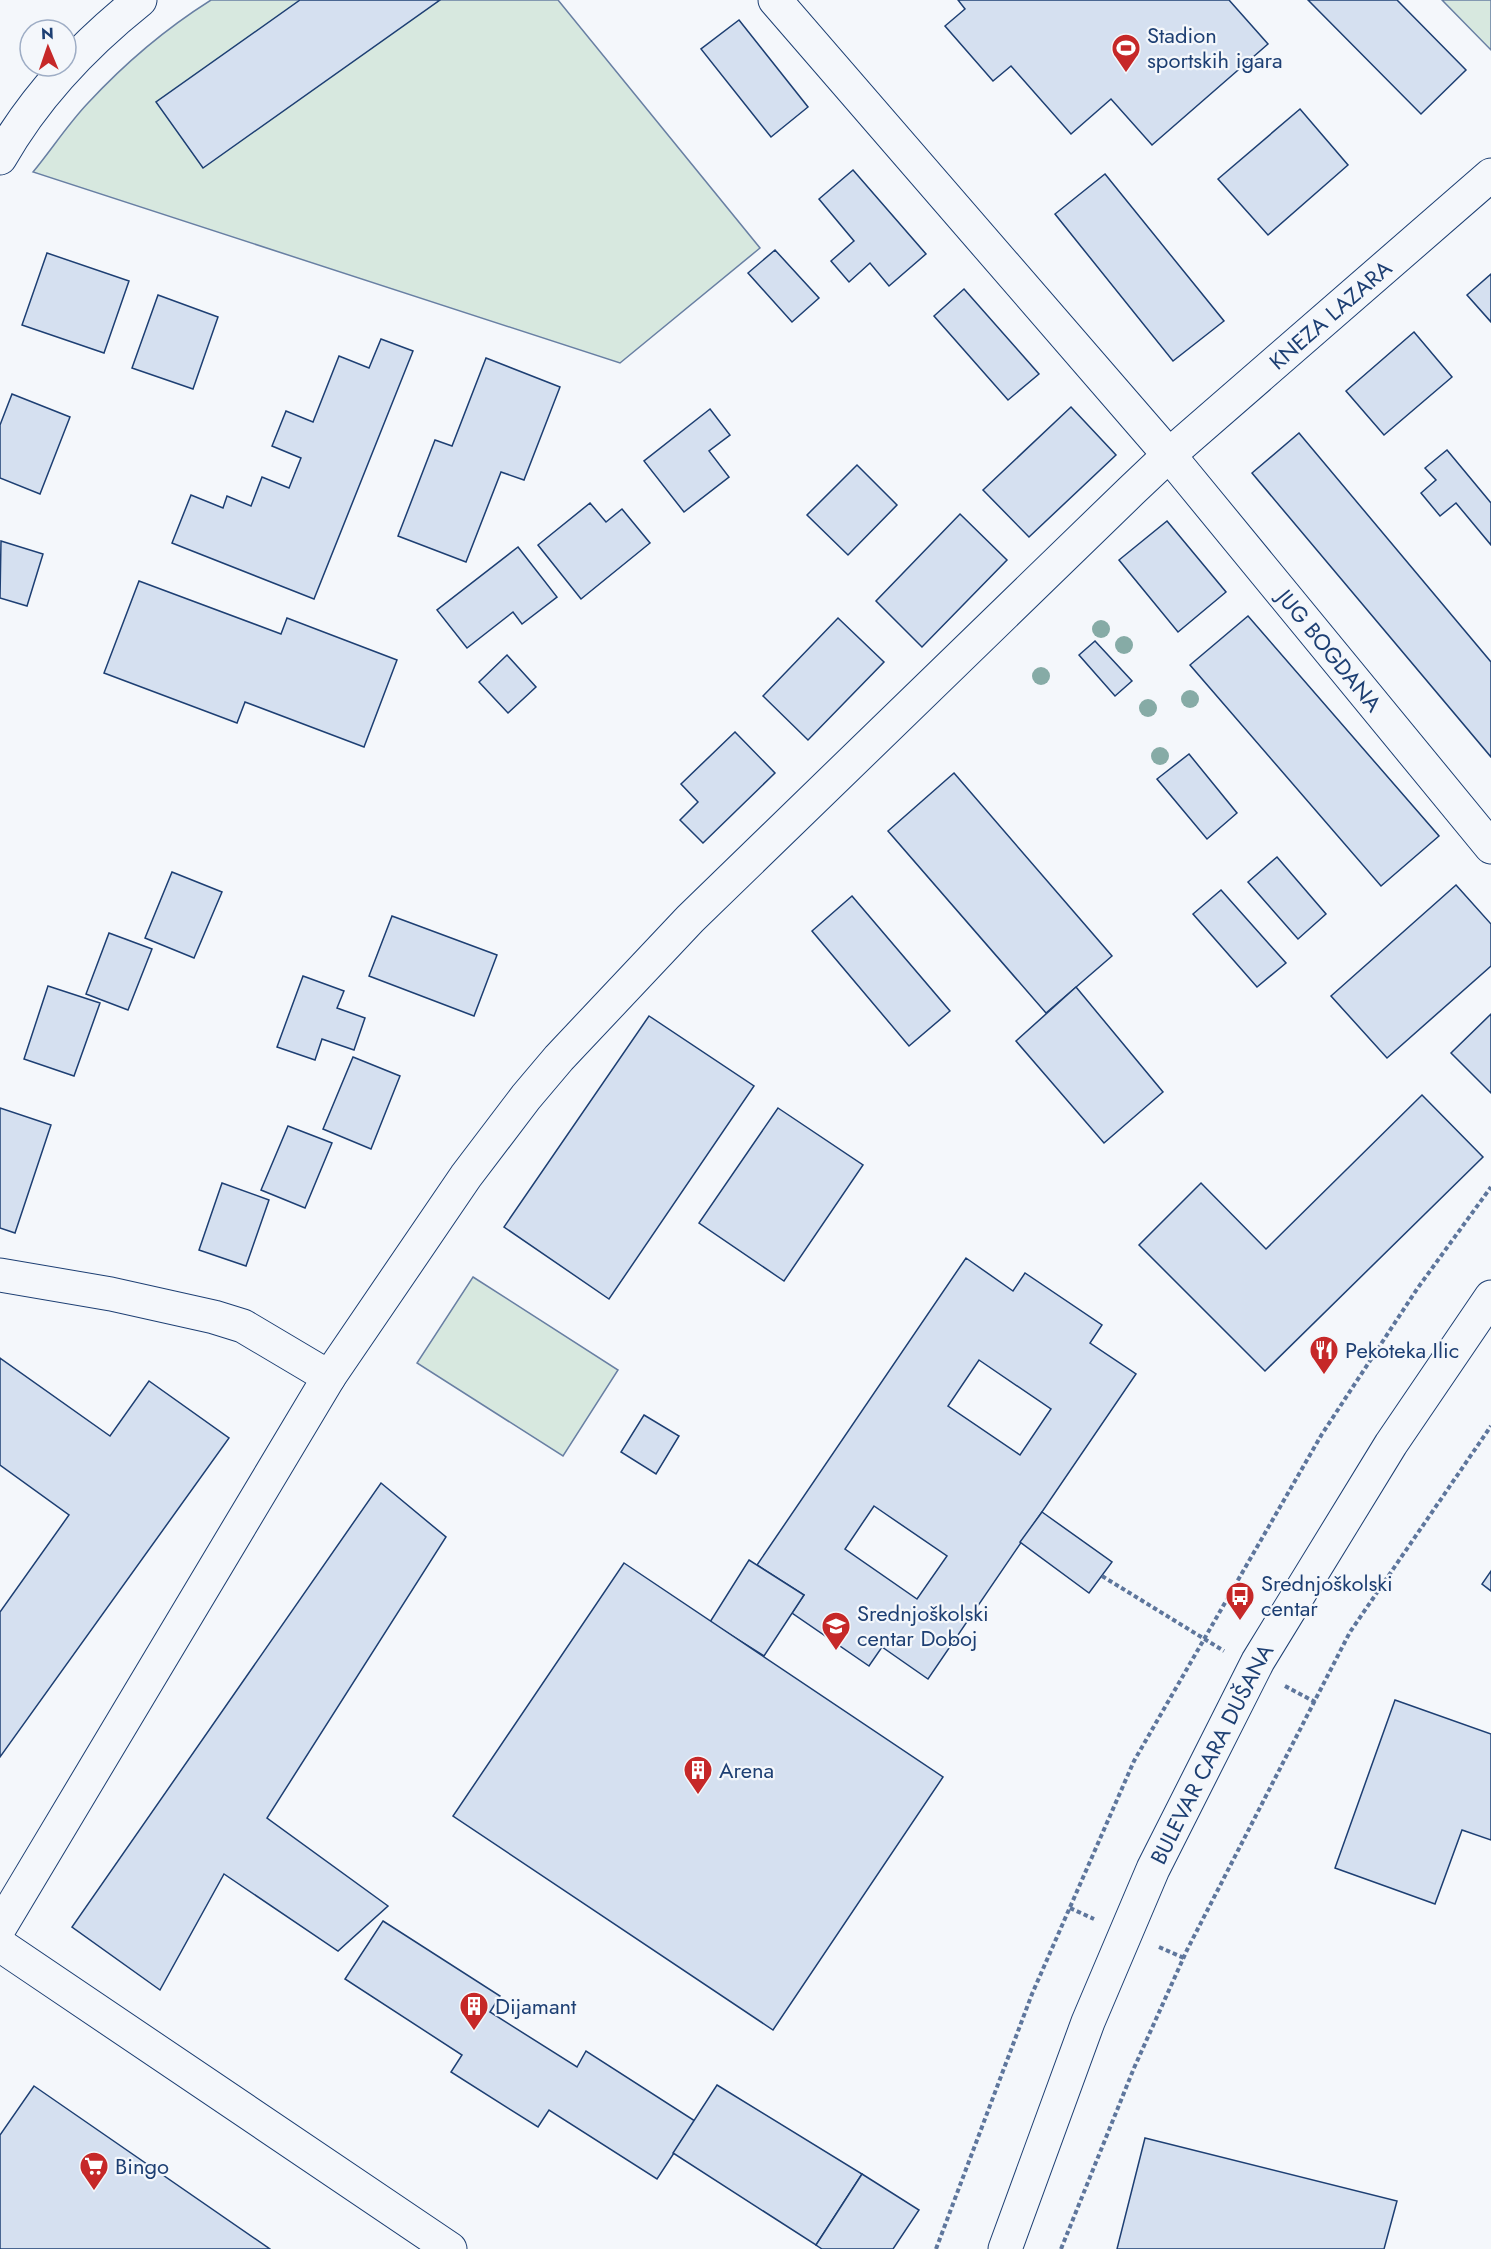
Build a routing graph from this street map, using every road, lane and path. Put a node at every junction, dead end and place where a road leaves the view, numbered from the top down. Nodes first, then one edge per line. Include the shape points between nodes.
1 (140, 0) edge
2 (775, 0) edge
3 (0, 158) edge
4 (1491, 175) edge
5 (1169, 455) junction
6 (1491, 847) edge
7 (1491, 1187) edge
8 (0, 1275) edge
9 (1491, 1297) edge
10 (329, 1377) junction
11 (1491, 1426) edge
12 (1102, 1576) dead end
13 (1204, 1641) junction
14 (0, 1927) edge
15 (0, 1945) edge
16 (450, 2249) edge
17 (936, 2249) edge
18 (1005, 2249) edge
19 (1061, 2249) edge

1 - 3 street via 98,34 39,99
2 - 5 street, JUG BOGDANA
4 - 5 street, KNEZA LAZARA
5 - 6 street, JUG BOGDANA
5 - 10 street, KNEZA LAZARA via 690,919 559,1058 466,1176
7 - 13 path via 1417,1289 1322,1434
8 - 10 street via 214,1317 243,1326
9 - 18 street, BULEVAR CARA DUŠANA via 1391,1444 1240,1695 1139,1901 1089,2022
10 - 14 street, KNEZA LAZARA
11 - 19 path via 1350,1632 1187,1950 1134,2068
12 - 13 path
13 - 17 path via 1134,1761 1032,1994
15 - 16 street

